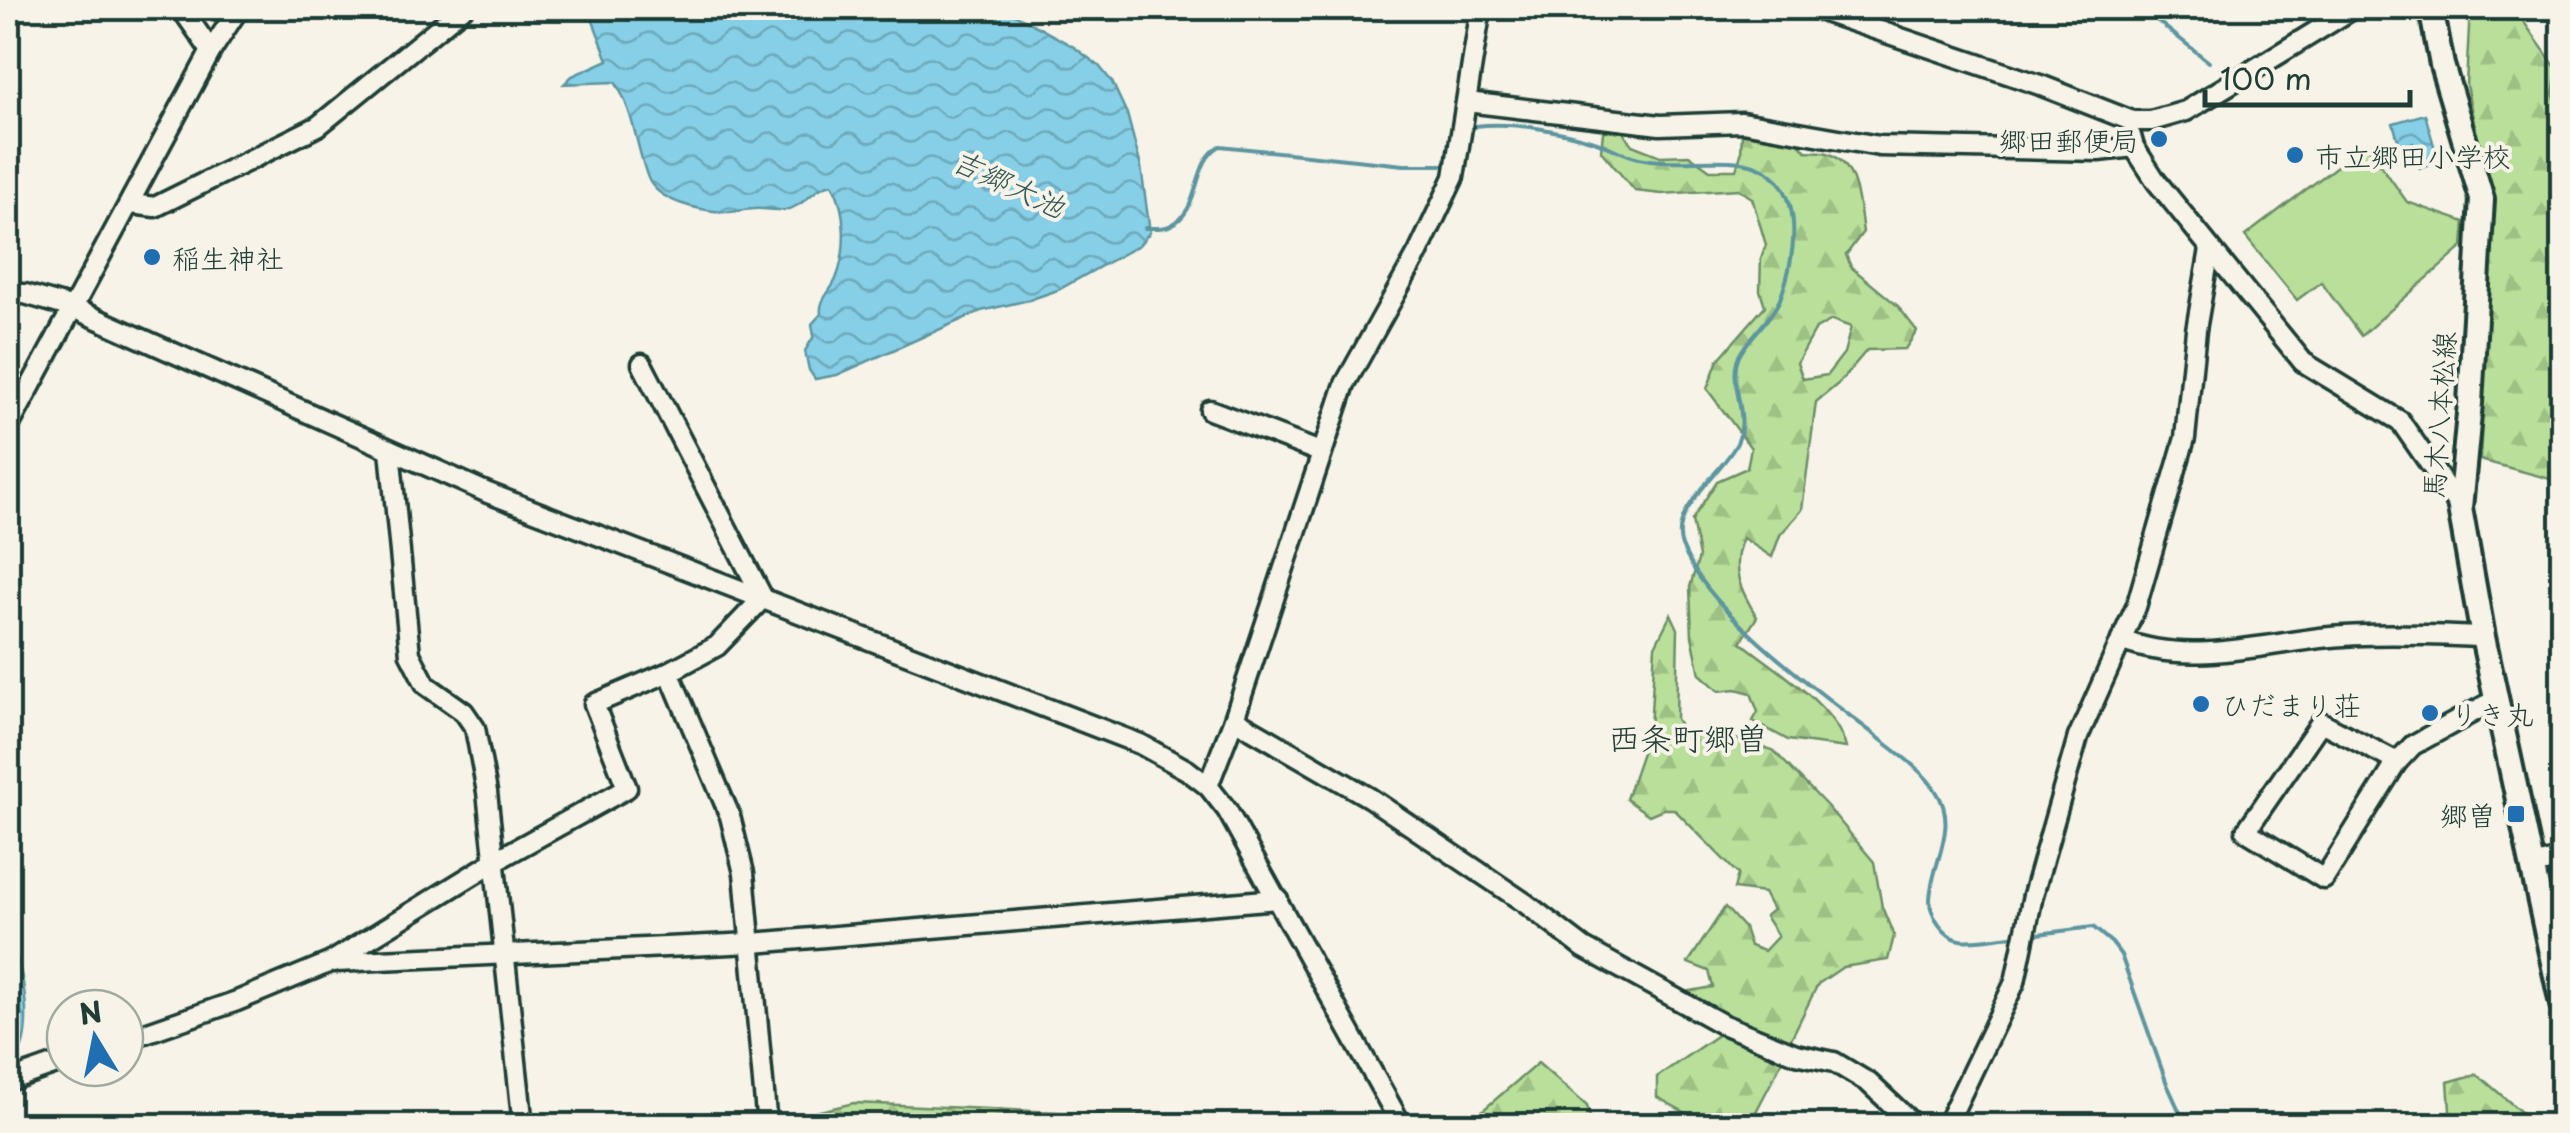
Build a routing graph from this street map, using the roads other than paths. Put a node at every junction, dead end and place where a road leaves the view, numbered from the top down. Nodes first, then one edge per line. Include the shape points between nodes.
1 (181, 8) edge
2 (239, 8) edge
3 (463, 8) edge
4 (1481, 8) edge
5 (1812, 8) edge
6 (2354, 8) edge
7 (2431, 8) edge
8 (211, 51) junction
9 (1467, 102) junction
10 (2132, 121) junction
11 (2134, 148) junction
12 (130, 204) junction
13 (2210, 250) junction
14 (8, 294) edge
15 (73, 308) junction
16 (642, 364) dead end
17 (1210, 410) dead end
18 (8, 428) edge
19 (390, 450) junction
20 (1320, 452) junction
21 (2460, 508) junction
22 (763, 598) junction
23 (2483, 637) junction
24 (2121, 640) junction
25 (669, 672) junction
26 (2497, 699) junction
27 (1234, 719) junction
28 (2396, 762) junction
29 (1208, 786) junction
30 (2562, 858) edge
31 (495, 861) junction
32 (2534, 866) junction
33 (1278, 899) junction
34 (752, 943) junction
35 (505, 956) junction
36 (331, 962) junction
37 (2562, 1004) edge
38 (145, 1033) edge
39 (45, 1068) edge
40 (8, 1081) edge
41 (523, 1126) edge
42 (767, 1126) edge
43 (1402, 1126) edge
44 (1915, 1126) edge
45 (1946, 1126) edge

1 - 8 street
2 - 8 street
3 - 12 street via 318,126 155,207
4 - 9 street
5 - 10 street
6 - 10 street via 2186,111
7 - 21 main road, 馬木八本松線 via 2482,200
8 - 12 street
9 - 11 street via 1660,124 1742,122 1879,146
9 - 20 street via 1454,177 1344,384
10 - 11 street
11 - 13 street
12 - 15 street
13 - 21 street via 2303,362 2400,421
13 - 24 street via 2185,438
14 - 15 street
15 - 18 street
15 - 19 street
16 - 22 street
17 - 20 street
19 - 22 street
19 - 31 street via 410,654 426,685 475,728
20 - 27 street
21 - 23 main road, 馬木八本松線
22 - 25 street via 716,646
22 - 29 street via 1140,744
23 - 24 street via 2322,638 2224,653 2144,649
23 - 26 main road, 馬木八本松線
24 - 45 street via 2078,736 2015,982
25 - 31 street via 594,704 627,788
25 - 34 street via 730,816
26 - 28 street via 2412,745
26 - 32 main road, 馬木八本松線
27 - 29 street
27 - 44 street via 1370,798 1584,948 1722,1024 1834,1062 1869,1082
28 - 28 street via 2321,722 2246,832 2324,879
29 - 33 street
30 - 32 street
31 - 35 street
31 - 36 street
32 - 37 main road, 馬木八本松線
33 - 34 street
33 - 43 street
34 - 35 street
34 - 42 street
35 - 36 street
35 - 41 street
36 - 38 street
39 - 40 street

